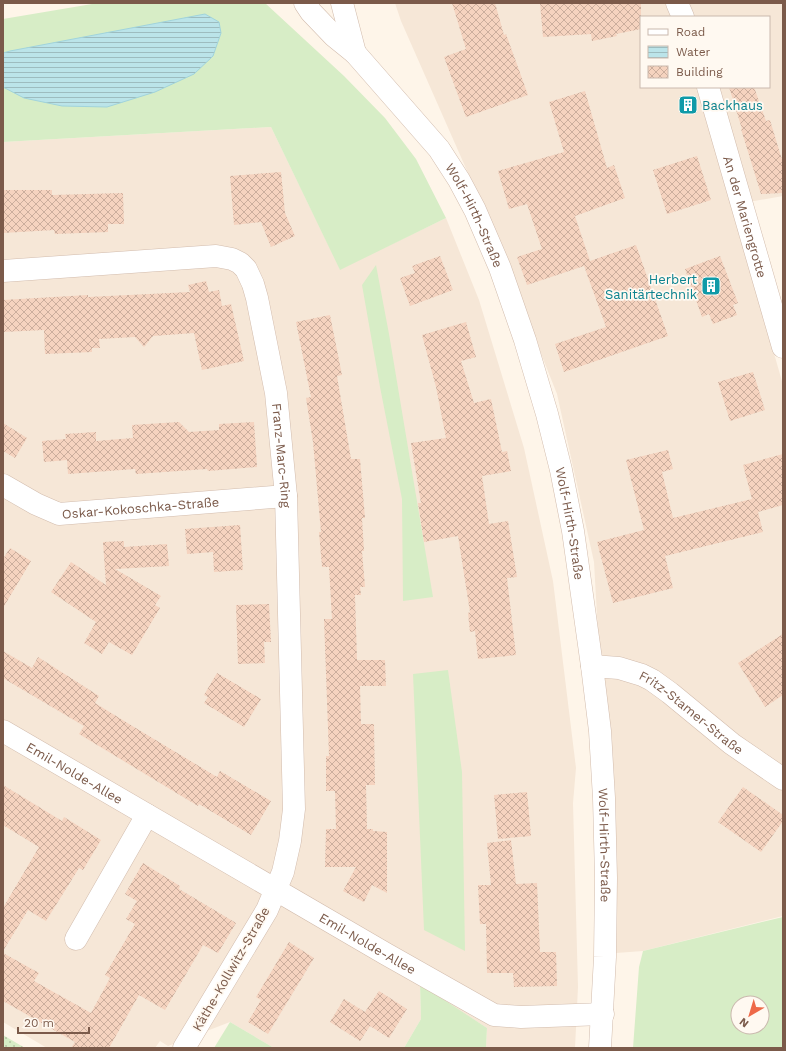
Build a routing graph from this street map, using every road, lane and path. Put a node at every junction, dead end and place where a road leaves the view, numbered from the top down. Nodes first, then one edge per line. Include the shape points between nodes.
1 (305, 3) edge
2 (342, 3) edge
3 (677, 3) edge
4 (683, 16) edge
5 (355, 53) junction
6 (708, 88) edge
7 (3, 271) edge
8 (783, 347) edge
9 (3, 485) edge
10 (286, 496) junction
11 (592, 666) junction
12 (3, 731) edge
13 (783, 779) edge
14 (147, 815) junction
15 (276, 890) junction
16 (76, 939) dead end
17 (603, 1014) junction
18 (184, 1048) edge
19 (600, 1048) edge

1 - 5 street, Wolf-Hirth-Straße via 330,32
2 - 5 street, Wolf-Hirth-Straße
3 - 4 street
5 - 11 street, Wolf-Hirth-Straße via 439,149 475,210 500,268 528,350 561,470 573,531
6 - 8 street, An der Mariengrotte
7 - 10 street, Franz-Marc-Ring via 216,256 240,263 246,269 256,294 276,393
9 - 10 street, Oskar-Kokoschka-Straße via 59,514
10 - 15 street, Franz-Marc-Ring via 294,809 284,872
11 - 13 street, Fritz-Stamer-Straße via 619,668 652,680 732,744
11 - 17 street, Wolf-Hirth-Straße via 600,731 604,798 606,878
12 - 14 street, Emil-Nolde-Allee
14 - 15 street, Emil-Nolde-Allee
14 - 16 street
15 - 17 street, Emil-Nolde-Allee via 494,1016
15 - 18 street, Käthe-Kollwitz-Straße via 267,910
17 - 19 street, Wolf-Hirth-Straße

